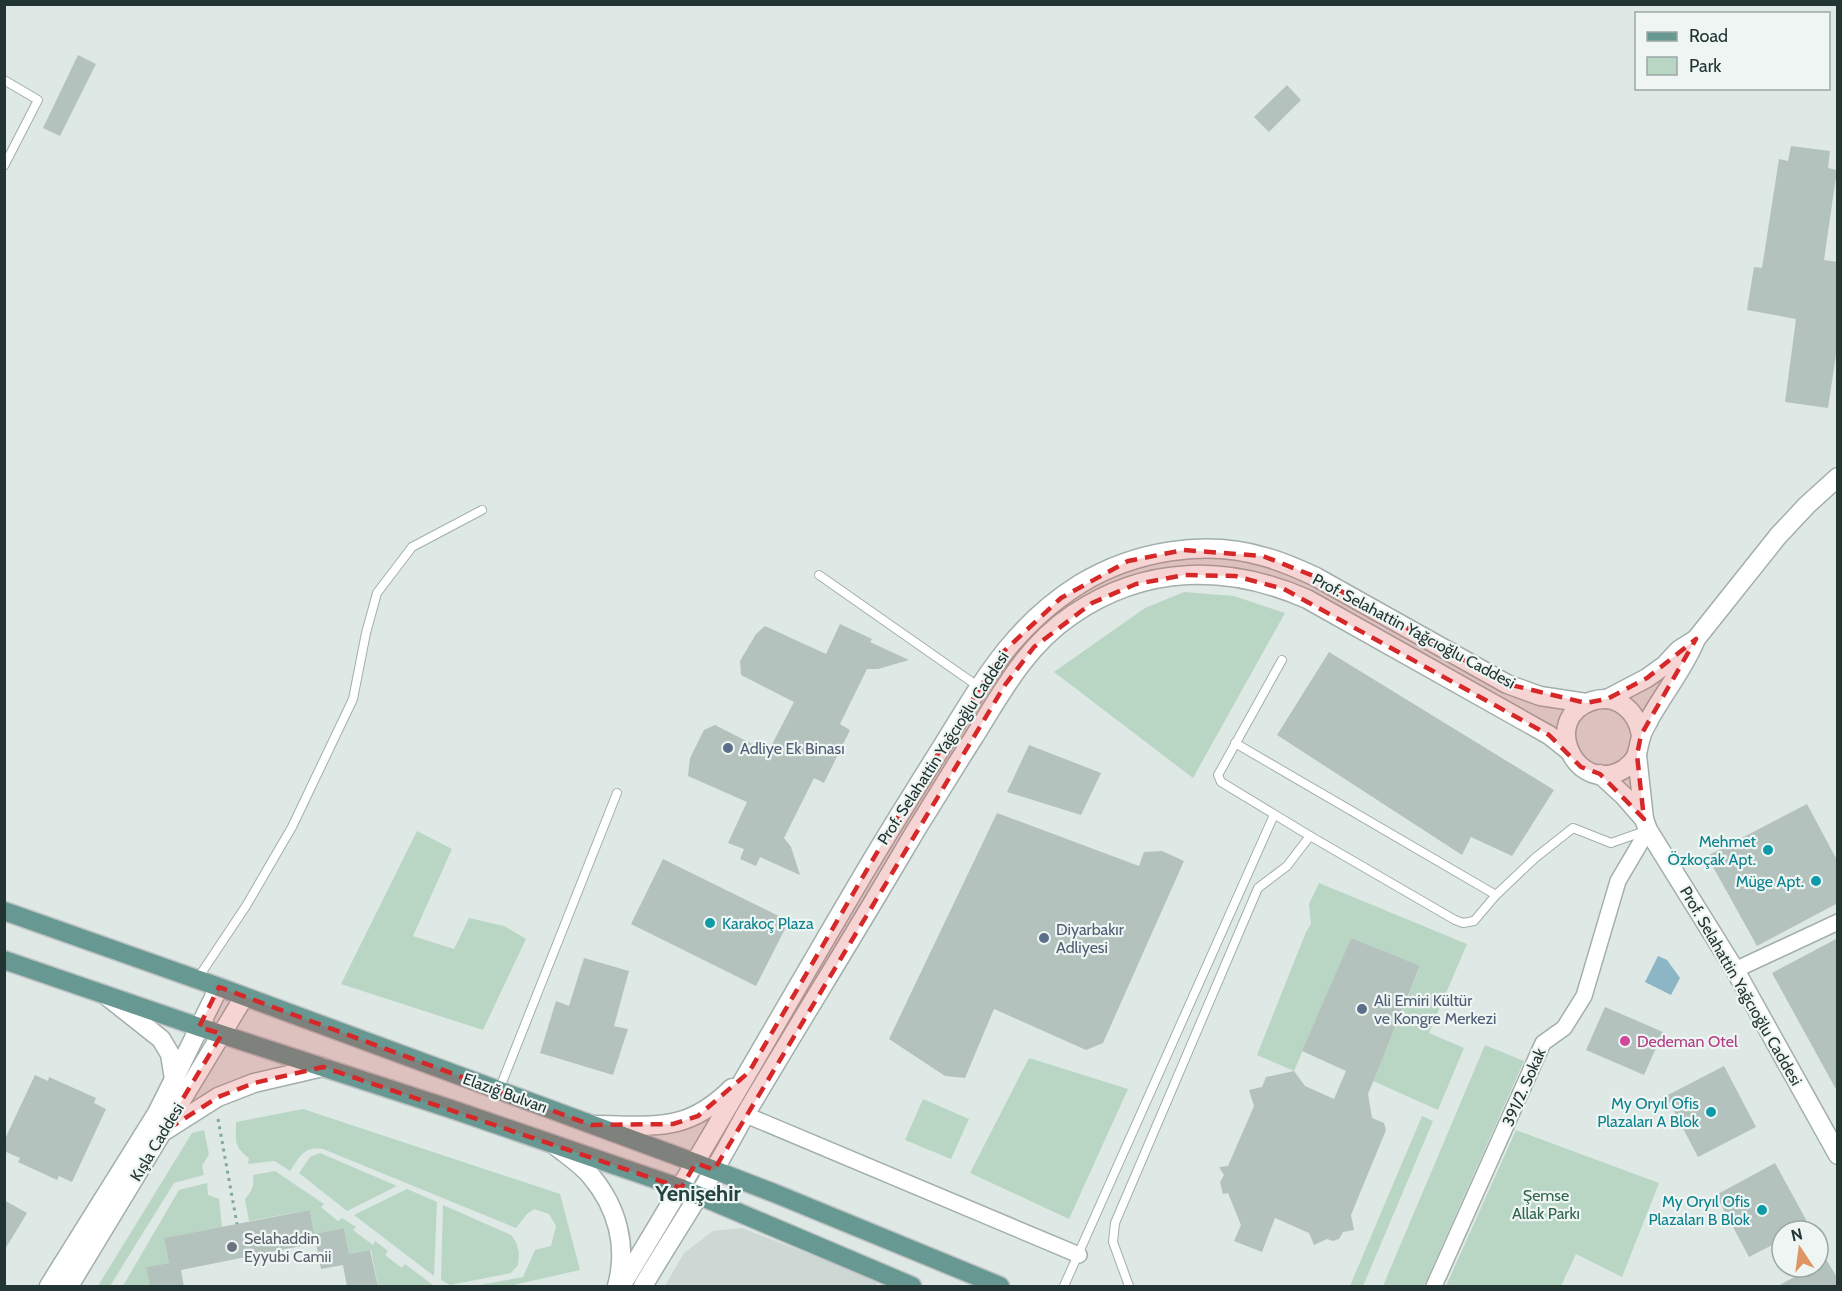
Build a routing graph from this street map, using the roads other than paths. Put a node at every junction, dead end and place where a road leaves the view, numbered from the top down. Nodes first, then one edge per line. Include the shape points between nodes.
1 (4, 80) edge
2 (4, 166) edge
3 (1838, 477) edge
4 (482, 510) dead end
5 (819, 575) dead end
6 (1696, 639) junction
7 (1282, 660) dead end
8 (979, 687) junction
9 (1607, 699) junction
10 (1586, 704) junction
11 (1641, 735) junction
12 (1235, 743) junction
13 (1568, 750) junction
14 (1637, 755) junction
15 (1600, 774) junction
16 (617, 794) dead end
17 (1274, 815) junction
18 (1646, 824) junction
19 (1310, 836) junction
20 (1496, 895) junction
21 (4, 911) edge
22 (1838, 922) edge
23 (4, 960) edge
24 (1735, 970) junction
25 (197, 979) junction
26 (219, 987) junction
27 (104, 994) junction
28 (244, 997) junction
29 (199, 1026) junction
30 (222, 1034) junction
31 (323, 1067) junction
32 (749, 1072) junction
33 (174, 1079) junction
34 (499, 1091) junction
35 (746, 1115) junction
36 (591, 1125) junction
37 (162, 1133) junction
38 (554, 1144) junction
39 (1838, 1155) edge
40 (696, 1163) junction
41 (714, 1170) junction
42 (681, 1188) junction
43 (698, 1196) junction
44 (1079, 1255) junction
45 (892, 1283) edge
46 (49, 1287) edge
47 (69, 1287) edge
48 (616, 1287) edge
49 (621, 1287) edge
50 (643, 1287) edge
51 (912, 1287) edge
52 (1000, 1287) edge
53 (1064, 1287) edge
54 (1130, 1287) edge
55 (1434, 1287) edge

1 - 2 lane via 38,100
3 - 6 street via 1778,536
4 - 25 lane via 412,547 376,593 353,699 292,827
5 - 8 lane
6 - 9 street via 1647,678
6 - 11 street
7 - 12 lane
8 - 10 street, Prof. Selahattin Yağcıoğlu Caddesi via 1021,632 1081,584 1128,561 1184,549 1211,549 1263,556 1293,566 1507,684 1540,696
8 - 32 street, Prof. Selahattin Yağcıoğlu Caddesi via 896,820
9 - 10 street
9 - 11 street via 1634,714
10 - 13 street via 1577,710 1567,728
11 - 14 street
12 - 17 lane via 1218,775 1221,782
12 - 20 lane
13 - 15 street via 1581,767
13 - 35 street, Prof. Selahattin Yağcıoğlu Caddesi via 1307,598 1284,589 1210,574 1160,578 1114,592 1052,630 1005,685
14 - 15 street via 1622,770
14 - 18 street, Prof. Selahattin Yağcıoğlu Caddesi
15 - 18 street, Prof. Selahattin Yağcıoğlu Caddesi
16 - 34 lane
17 - 19 lane
17 - 44 lane
18 - 20 lane via 1611,843 1573,828
18 - 24 street, Prof. Selahattin Yağcıoğlu Caddesi
18 - 55 street, 391/2. Sokak via 1618,881 1584,996 1564,1028 1543,1042
19 - 20 lane via 1455,921 1474,921
19 - 54 lane via 1287,866 1258,888 1115,1223 1113,1242
21 - 25 main road, Elazığ Bulvarı
22 - 24 street
23 - 27 main road, Elazığ Bulvarı
24 - 39 street, Prof. Selahattin Yağcıoğlu Caddesi
25 - 26 main road, Elazığ Bulvarı
26 - 28 main road, Elazığ Bulvarı
26 - 29 street
27 - 29 main road, Elazığ Bulvarı
27 - 33 street via 161,1039 170,1054
28 - 30 street, Kışla Caddesi
28 - 34 main road, Elazığ Bulvarı
29 - 30 main road, Elazığ Bulvarı
29 - 33 street
30 - 31 main road, Elazığ Bulvarı
30 - 37 street, Kışla Caddesi
31 - 37 street via 254,1083 218,1097
31 - 38 main road, Elazığ Bulvarı
32 - 36 street via 710,1108 687,1120 673,1124
32 - 40 street, Prof. Selahattin Yağcıoğlu Caddesi
33 - 46 street
34 - 36 main road, Elazığ Bulvarı
35 - 41 street, Prof. Selahattin Yağcıoğlu Caddesi
35 - 44 street
36 - 40 main road, Elazığ Bulvarı
37 - 47 street, Kışla Caddesi
38 - 42 main road, Elazığ Bulvarı
38 - 48 street via 590,1175 615,1214 622,1248
40 - 41 main road, Elazığ Bulvarı
40 - 42 street, Prof. Selahattin Yağcıoğlu Caddesi
41 - 43 street, Prof. Selahattin Yağcıoğlu Caddesi
41 - 52 main road, Elazığ Bulvarı
42 - 43 main road, Elazığ Bulvarı
42 - 49 street, Prof. Selahattin Yağcıoğlu Caddesi
43 - 45 main road, Elazığ Bulvarı
43 - 50 street, Prof. Selahattin Yağcıoğlu Caddesi
44 - 53 lane
45 - 51 main road, Elazığ Bulvarı

